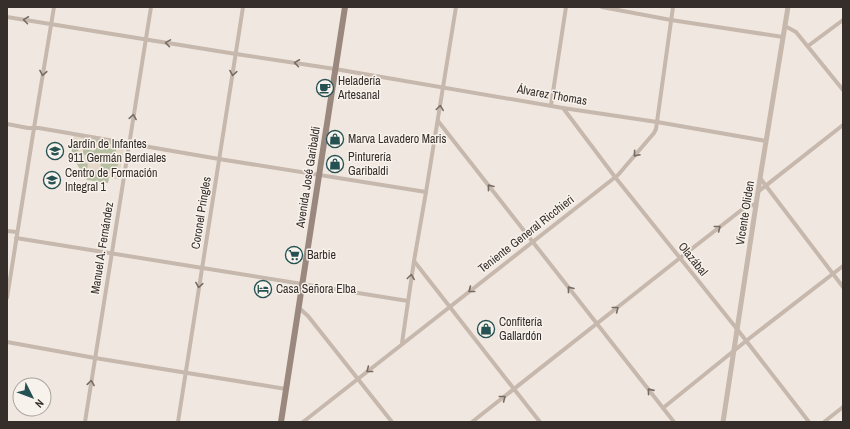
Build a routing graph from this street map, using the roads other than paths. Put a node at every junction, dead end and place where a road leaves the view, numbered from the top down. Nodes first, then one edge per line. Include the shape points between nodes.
1 (54, 7) edge
2 (151, 7) edge
3 (243, 7) edge
4 (345, 7) edge
5 (456, 7) edge
6 (566, 7) edge
7 (602, 7) edge
8 (673, 7) edge
9 (788, 7) edge
10 (7, 18) edge
11 (671, 20) junction
12 (843, 20) edge
13 (52, 24) junction
14 (785, 26) junction
15 (783, 37) junction
16 (146, 40) junction
17 (808, 46) junction
18 (236, 54) junction
19 (335, 69) junction
20 (443, 87) junction
21 (843, 90) edge
22 (551, 105) junction
23 (563, 108) junction
24 (438, 121) junction
25 (657, 122) junction
26 (7, 124) edge
27 (843, 125) edge
28 (34, 128) junction
29 (766, 141) junction
30 (128, 143) junction
31 (220, 159) junction
32 (320, 174) junction
33 (615, 177) junction
34 (760, 178) junction
35 (766, 185) junction
36 (759, 191) junction
37 (426, 192) junction
38 (756, 204) junction
39 (7, 231) edge
40 (17, 232) junction
41 (16, 238) junction
42 (532, 241) junction
43 (111, 254) junction
44 (680, 258) junction
45 (414, 261) junction
46 (843, 266) edge
47 (202, 268) junction
48 (833, 274) junction
49 (302, 283) junction
50 (843, 287) edge
51 (7, 298) edge
52 (408, 301) junction
53 (298, 307) junction
54 (450, 307) junction
55 (597, 324) junction
56 (737, 329) junction
57 (746, 341) junction
58 (7, 342) edge
59 (402, 344) junction
60 (733, 352) junction
61 (95, 358) junction
62 (185, 373) junction
63 (357, 379) junction
64 (286, 389) junction
65 (514, 390) junction
66 (843, 407) edge
67 (664, 408) junction
68 (85, 422) edge
69 (178, 422) edge
70 (281, 422) edge
71 (303, 422) edge
72 (392, 422) edge
73 (472, 422) edge
74 (540, 422) edge
75 (674, 422) edge
76 (723, 422) edge
77 (809, 422) edge
78 (824, 422) edge

1 - 13 street
2 - 16 street, Manuel A. Fernández
3 - 18 street, Coronel Pringles
4 - 19 main road, Avenida José Garibaldi
5 - 20 street
6 - 22 street
7 - 11 street
8 - 11 street, Teniente General Ricchieri
9 - 14 street, Vicente Oliden
13 -> 10 street, Álvarez Thomas
11 - 15 street
11 - 25 street, Teniente General Ricchieri
12 - 17 street
13 - 16 street, Álvarez Thomas
13 -> 28 street
14 - 15 street, Vicente Oliden
14 - 17 street via 796,32
15 - 29 street, Vicente Oliden
18 -> 16 street, Álvarez Thomas
30 -> 16 street, Manuel A. Fernández
17 - 21 street
19 -> 18 street, Álvarez Thomas
18 -> 31 street, Coronel Pringles
19 - 20 street, Álvarez Thomas
19 - 32 main road, Avenida José Garibaldi
20 - 22 street, Álvarez Thomas
24 -> 20 street
22 - 23 street, Álvarez Thomas
23 - 25 street, Álvarez Thomas
23 - 33 street, Olazábal
24 - 37 street
42 -> 24 street
25 - 29 street, Álvarez Thomas
25 -> 33 street, Teniente General Ricchieri via 654,133
26 - 28 street
27 - 35 street
28 - 30 street
28 - 40 street
29 - 34 street, Vicente Oliden
30 - 31 street
30 - 43 street, Manuel A. Fernández
31 - 32 street
31 - 47 street, Coronel Pringles
32 - 37 street
32 - 49 main road, Avenida José Garibaldi
33 - 42 street, Teniente General Ricchieri
33 - 44 street, Olazábal
34 - 35 street
34 - 36 street, Vicente Oliden
35 - 36 street
35 - 48 street
36 - 38 street, Vicente Oliden
37 - 45 street
44 -> 38 street via 744,208
38 - 56 street, Vicente Oliden
39 - 40 street
40 - 41 street
41 - 43 street
41 - 51 street
42 -> 54 street, Teniente General Ricchieri
55 -> 42 street
43 - 47 street
43 - 61 street, Manuel A. Fernández
55 -> 44 street
44 - 56 street, Olazábal
52 -> 45 street
45 - 54 street
46 - 48 street
47 - 49 street
47 -> 62 street, Coronel Pringles
48 - 50 street
48 - 57 street
49 - 52 street
49 - 53 main road, Avenida José Garibaldi
52 - 59 street
53 - 63 street via 308,316
53 - 64 main road, Avenida José Garibaldi
54 - 59 street, Teniente General Ricchieri
54 - 65 street
55 - 65 street
67 -> 55 street
56 - 57 street, Olazábal
56 - 60 street, Vicente Oliden
57 - 60 street
57 - 77 street, Olazábal
58 - 61 street
59 -> 63 street, Teniente General Ricchieri
60 - 67 street
60 - 76 street, Vicente Oliden
61 - 62 street
68 -> 61 street, Manuel A. Fernández
62 - 64 street
62 - 69 street, Coronel Pringles
63 - 71 street, Teniente General Ricchieri
63 - 72 street
64 - 70 main road, Avenida José Garibaldi
73 -> 65 street
65 - 74 street
66 - 78 street
67 - 75 street

